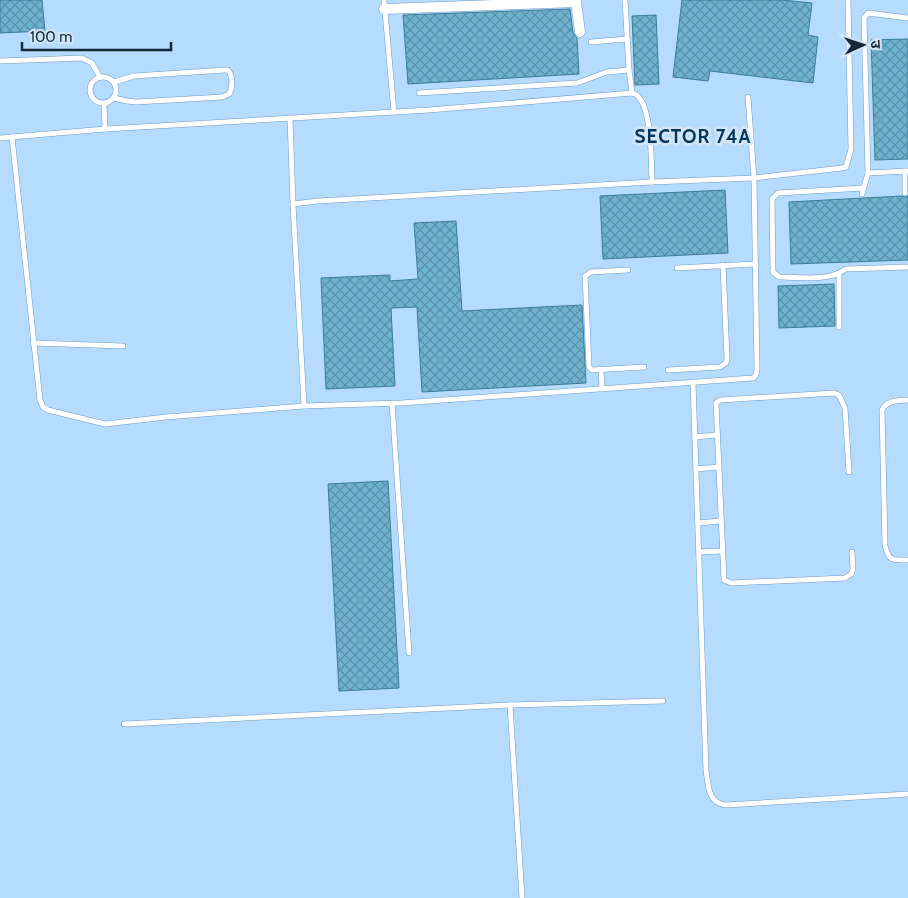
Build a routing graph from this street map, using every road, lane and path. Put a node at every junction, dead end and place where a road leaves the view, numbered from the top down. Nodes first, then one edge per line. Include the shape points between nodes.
1 (625, 0) edge
2 (848, 0) edge
3 (384, 4) edge
4 (908, 18) edge
5 (580, 32) dead end
6 (627, 39) junction
7 (591, 42) dead end
8 (0, 61) edge
9 (629, 70) junction
10 (100, 77) junction
11 (114, 82) junction
12 (419, 93) dead end
13 (632, 93) junction
14 (748, 97) dead end
15 (114, 98) junction
16 (104, 104) junction
17 (394, 112) junction
18 (290, 118) junction
19 (105, 129) junction
20 (12, 137) junction
21 (0, 138) edge
22 (906, 171) edge
23 (868, 173) junction
24 (754, 178) junction
25 (652, 182) junction
26 (905, 193) dead end
27 (293, 204) junction
28 (755, 264) junction
29 (723, 266) junction
30 (908, 267) edge
31 (677, 268) dead end
32 (628, 270) dead end
33 (839, 274) junction
34 (839, 327) dead end
35 (33, 343) junction
36 (123, 346) dead end
37 (644, 367) dead end
38 (601, 370) junction
39 (668, 370) dead end
40 (693, 383) junction
41 (602, 389) junction
42 (908, 400) edge
43 (392, 403) junction
44 (304, 406) junction
45 (716, 435) junction
46 (695, 437) junction
47 (718, 467) junction
48 (696, 469) junction
49 (849, 472) dead end
50 (720, 521) junction
51 (698, 523) junction
52 (722, 551) junction
53 (699, 552) junction
54 (852, 552) dead end
55 (908, 560) edge
56 (409, 653) dead end
57 (663, 701) dead end
58 (510, 704) junction
59 (124, 724) dead end
60 (908, 794) edge
61 (522, 898) edge

1 - 6 lane
2 - 24 lane via 850,149 846,166 835,170
3 - 5 street via 576,2
3 - 17 lane
4 - 23 lane via 868,13 864,18
6 - 7 lane
6 - 9 lane
8 - 10 lane via 82,58 92,63
9 - 12 lane via 607,72 577,83
9 - 13 lane
10 - 11 lane
10 - 16 lane via 92,82 89,90 94,100
11 - 15 lane
11 - 15 lane via 134,76 228,70 232,85 230,93 222,97 136,102
13 - 17 lane
13 - 25 lane via 639,96 647,113
14 - 24 lane
15 - 16 lane
16 - 19 lane
17 - 18 lane
18 - 19 lane
18 - 27 lane
19 - 20 lane
20 - 21 lane
20 - 35 lane
22 - 23 lane
22 - 26 lane
23 - 33 lane via 863,191 778,193 772,199 773,272 779,277
24 - 25 lane
24 - 28 lane
25 - 27 lane
27 - 44 lane
28 - 29 lane
28 - 40 lane via 756,375 751,379
29 - 31 lane
29 - 39 lane via 726,363 720,367
30 - 33 lane via 846,269
32 - 38 lane via 591,272 585,276 589,367
33 - 34 lane
35 - 36 lane
35 - 44 lane via 43,407 88,420 106,424
37 - 38 lane
38 - 41 lane
40 - 41 lane
40 - 46 lane
41 - 43 lane
42 - 55 lane via 888,403 882,410 885,545 891,559
43 - 44 lane
43 - 56 lane
45 - 46 lane
45 - 47 lane
45 - 49 lane via 715,407 720,400 834,393 839,395 845,408
46 - 48 lane
47 - 48 lane
47 - 50 lane
48 - 51 lane
50 - 51 lane
50 - 52 lane
51 - 53 lane
52 - 53 lane
52 - 54 lane via 724,580 731,583 845,578 852,574
53 - 60 lane via 706,770 708,787 715,802 726,805
57 - 58 lane
58 - 59 lane
58 - 61 lane

